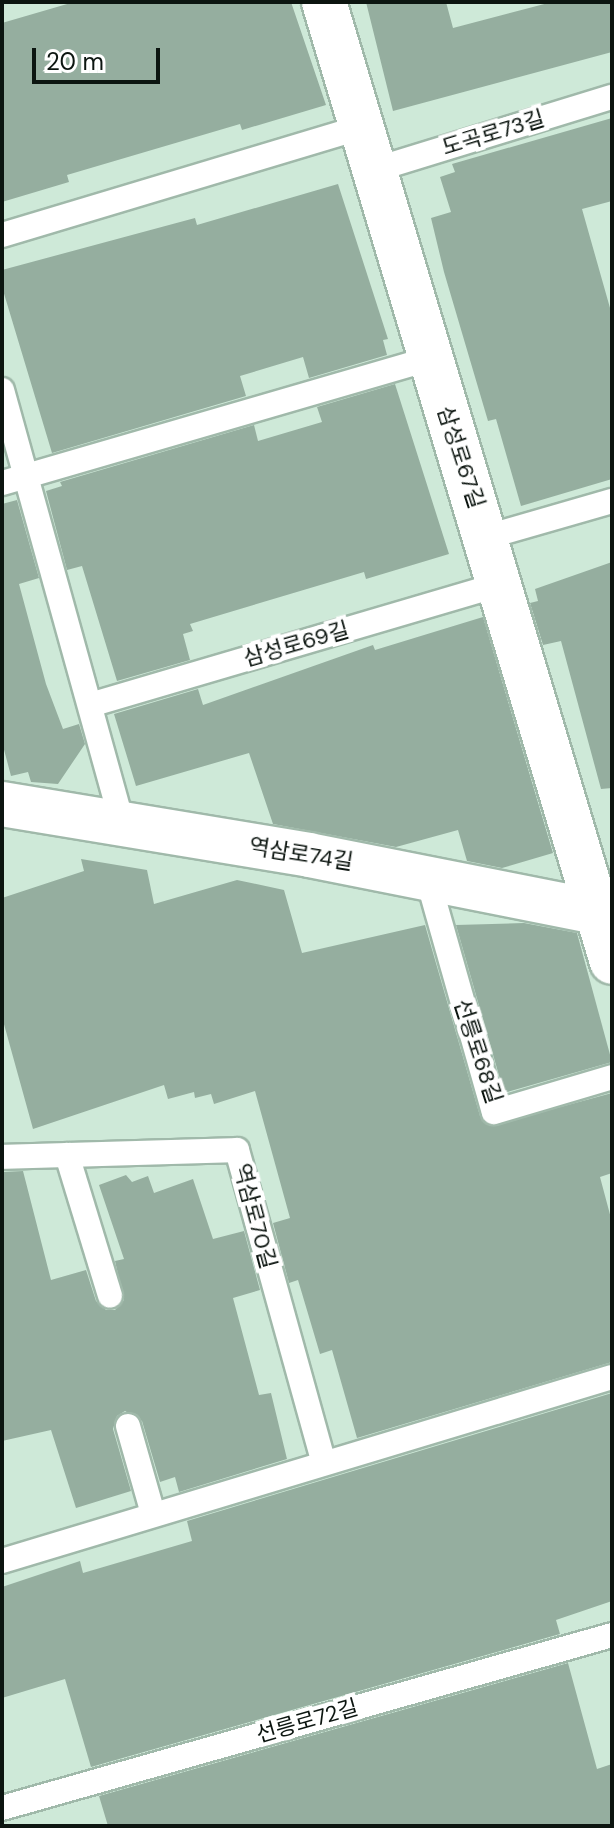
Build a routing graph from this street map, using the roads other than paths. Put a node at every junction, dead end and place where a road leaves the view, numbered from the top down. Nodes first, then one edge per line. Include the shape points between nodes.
1 (324, 2) edge
2 (612, 97) edge
3 (361, 127) junction
4 (374, 170) junction
5 (2, 235) edge
6 (428, 359) junction
7 (2, 390) edge
8 (28, 477) junction
9 (2, 483) edge
10 (612, 501) edge
11 (487, 537) junction
12 (500, 584) junction
13 (93, 704) junction
14 (2, 804) edge
15 (123, 827) junction
16 (427, 876) junction
17 (607, 912) edge
18 (612, 962) edge
19 (612, 1077) edge
20 (67, 1155) junction
21 (2, 1157) edge
22 (110, 1296) dead end
23 (612, 1377) edge
24 (128, 1426) dead end
25 (323, 1461) junction
26 (153, 1514) junction
27 (2, 1561) edge
28 (612, 1635) edge
29 (2, 1808) edge

1 - 3 street, 삼성로67길
2 - 4 lane, 도곡로73길
3 - 4 street, 삼성로67길
3 - 5 lane
4 - 6 street, 삼성로67길
6 - 8 lane
6 - 11 street, 삼성로67길
7 - 8 lane
8 - 9 lane
8 - 13 lane
10 - 11 lane
11 - 12 street, 삼성로67길
12 - 13 lane, 삼성로69길
12 - 17 street, 삼성로67길
13 - 15 lane
14 - 15 street, 역삼로74길
15 - 16 street, 역삼로74길
16 - 17 street, 역삼로74길
16 - 19 lane, 선릉로68길 via 494,1112
17 - 18 street
20 - 21 lane, 역삼로70길
20 - 22 lane
20 - 25 lane, 역삼로70길 via 237,1150
23 - 25 lane
24 - 26 lane
25 - 26 lane
26 - 27 lane
28 - 29 lane, 선릉로72길

